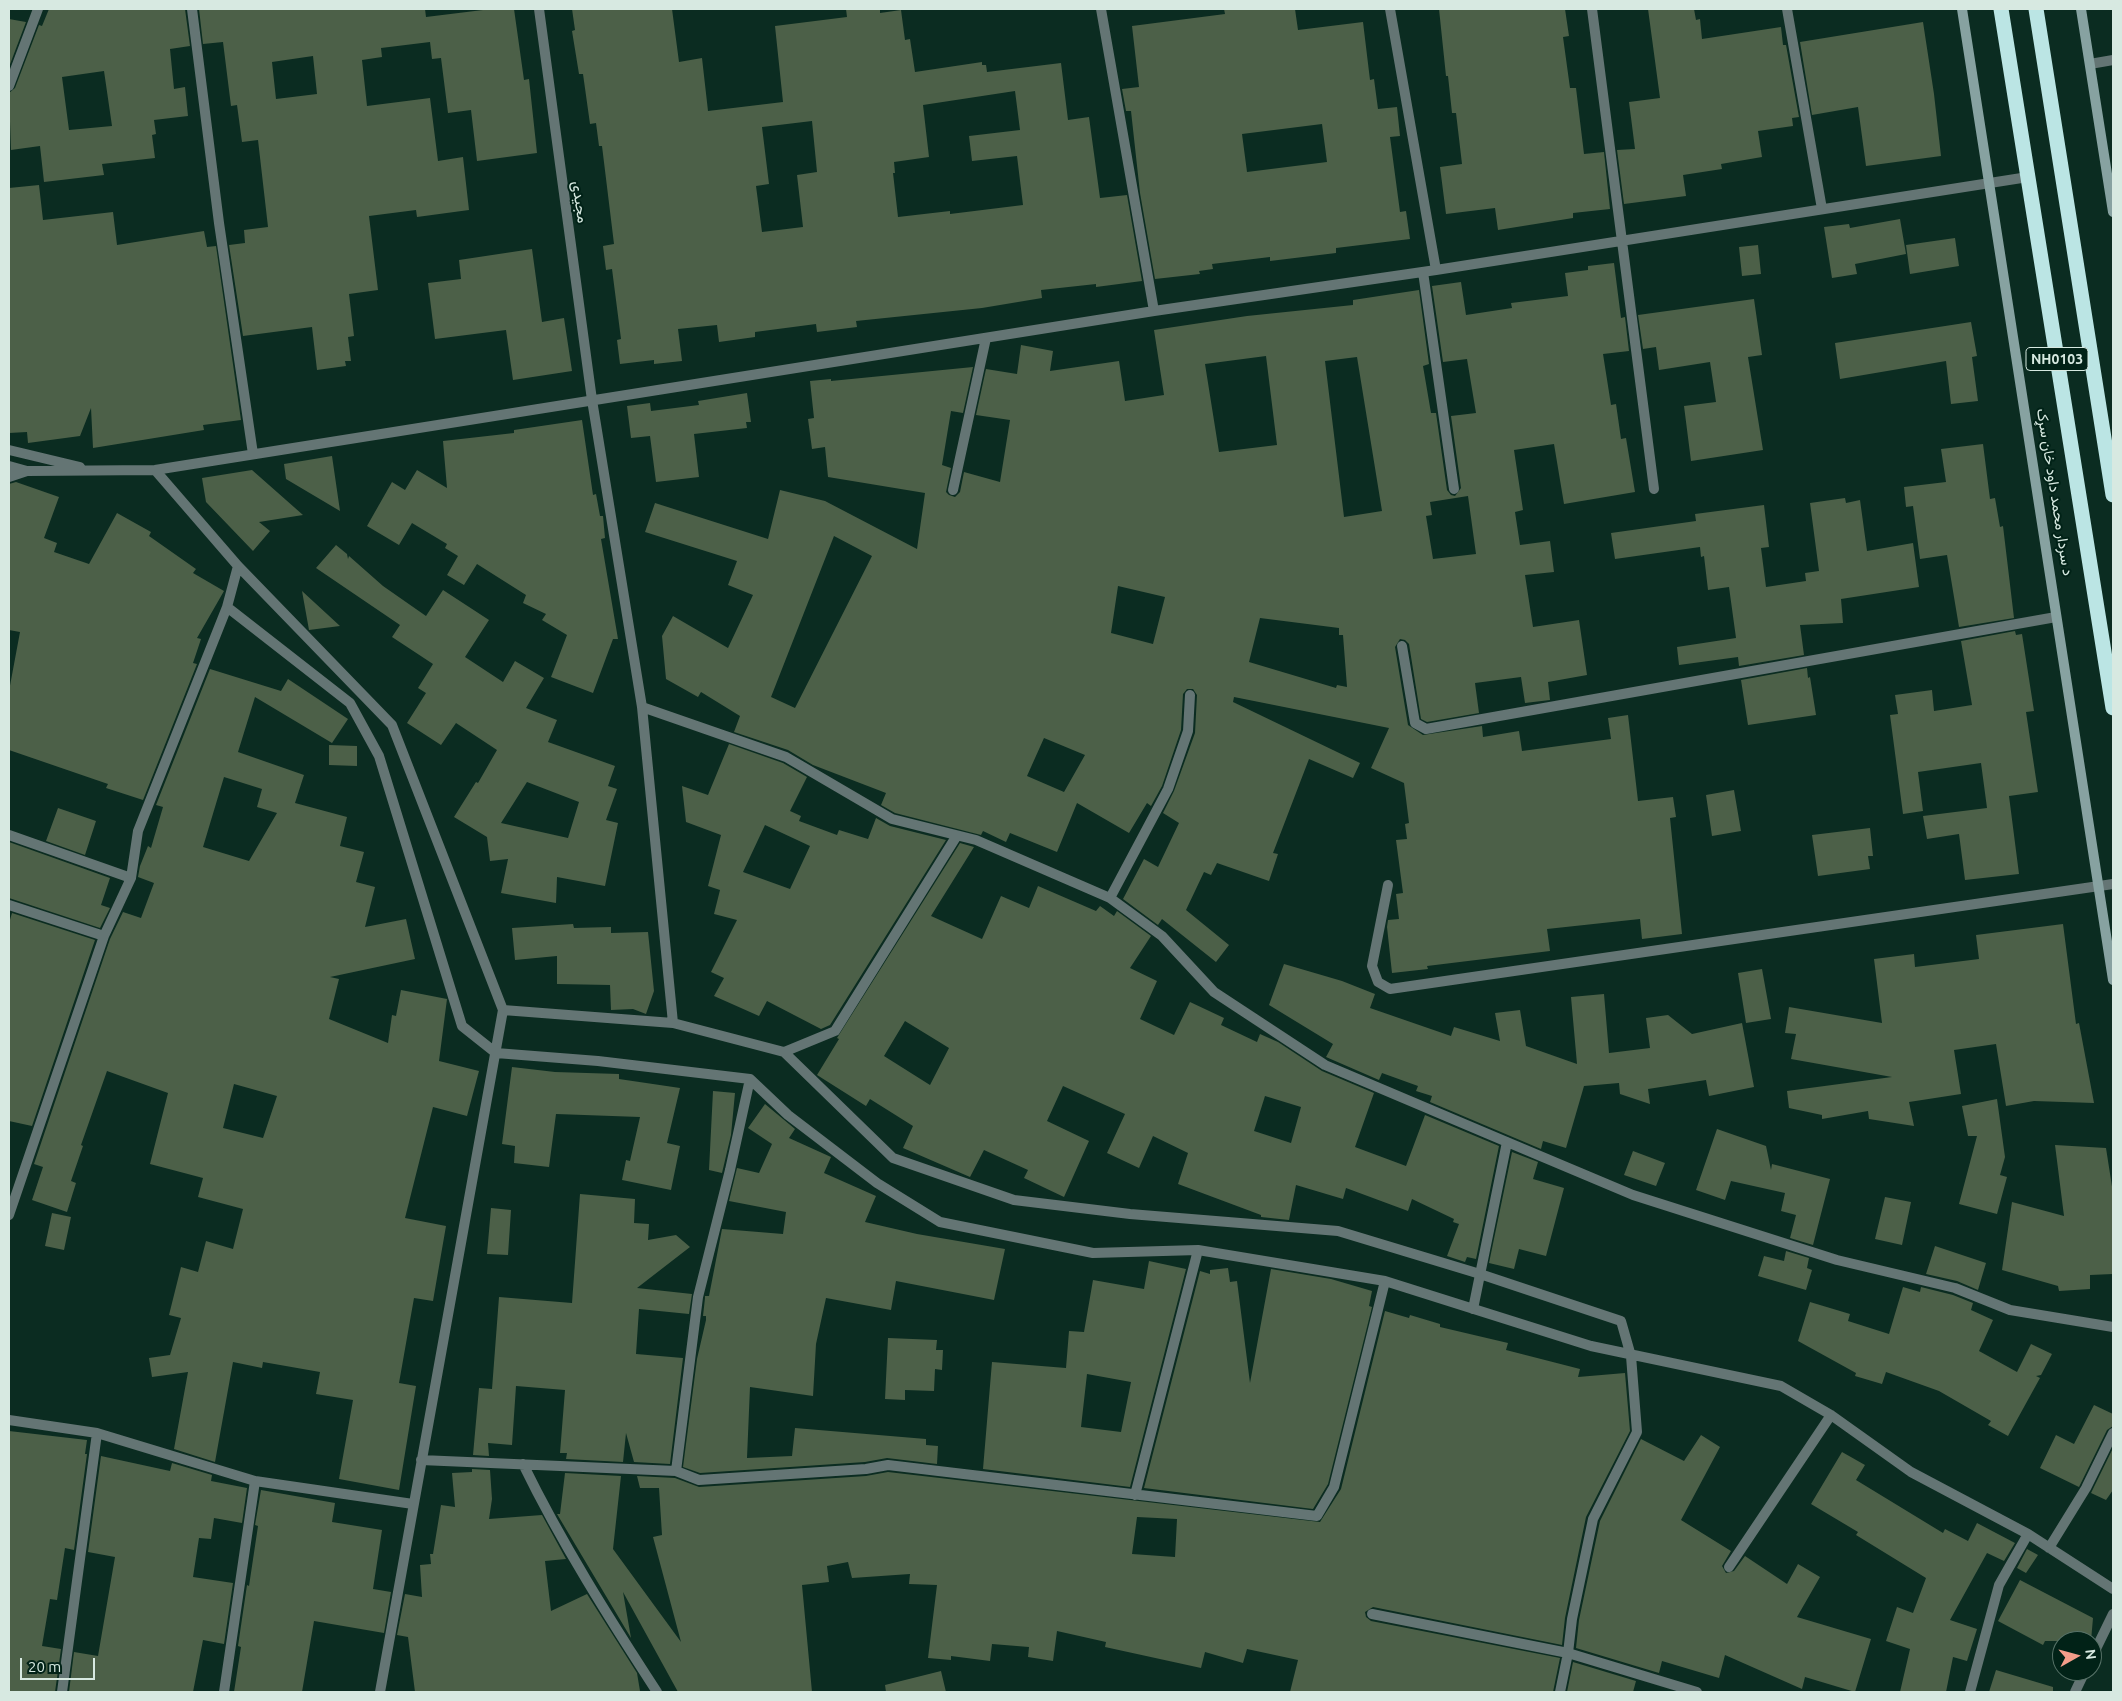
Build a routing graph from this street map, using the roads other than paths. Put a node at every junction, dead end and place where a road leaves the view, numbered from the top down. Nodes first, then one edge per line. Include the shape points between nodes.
1 (38, 9) edge
2 (192, 9) edge
3 (539, 9) edge
4 (1101, 9) edge
5 (1390, 9) edge
6 (1592, 9) edge
7 (1787, 9) edge
8 (1962, 9) edge
9 (2001, 9) edge
10 (2036, 9) edge
11 (2081, 9) edge
12 (2113, 60) edge
13 (2090, 64) junction
14 (9, 86) edge
15 (2028, 177) junction
16 (1990, 182) junction
17 (1822, 209) junction
18 (2113, 212) edge
19 (1623, 241) junction
20 (1436, 270) junction
21 (1423, 272) junction
22 (1154, 311) junction
23 (986, 338) junction
24 (592, 400) junction
25 (9, 450) edge
26 (253, 454) junction
27 (9, 466) edge
28 (155, 470) junction
29 (27, 471) junction
30 (95, 471) junction
31 (9, 477) edge
32 (1454, 489) dead end
33 (1654, 489) dead end
34 (953, 490) dead end
35 (2113, 495) edge
36 (238, 566) junction
37 (227, 607) junction
38 (2056, 617) junction
39 (1402, 646) dead end
40 (1190, 695) dead end
41 (642, 707) junction
42 (2113, 708) edge
43 (9, 834) edge
44 (956, 837) junction
45 (132, 878) junction
46 (2113, 884) edge
47 (1388, 885) dead end
48 (2099, 887) junction
49 (1110, 898) junction
50 (9, 905) edge
51 (104, 936) junction
52 (2113, 980) edge
53 (503, 1010) junction
54 (673, 1023) junction
55 (784, 1052) junction
56 (496, 1053) junction
57 (750, 1079) junction
58 (1507, 1142) junction
59 (9, 1215) edge
60 (1198, 1250) junction
61 (1480, 1274) junction
62 (1385, 1281) junction
63 (1473, 1309) junction
64 (2113, 1327) edge
65 (1632, 1356) junction
66 (1830, 1415) junction
67 (9, 1420) edge
68 (97, 1433) junction
69 (2113, 1433) edge
70 (421, 1460) junction
71 (523, 1464) junction
72 (676, 1471) junction
73 (255, 1481) junction
74 (1135, 1495) junction
75 (413, 1504) junction
76 (2028, 1534) junction
77 (2049, 1548) junction
78 (1729, 1567) dead end
79 (2113, 1589) edge
80 (1372, 1614) dead end
81 (2113, 1614) edge
82 (2102, 1637) edge
83 (1568, 1652) junction
84 (62, 1692) edge
85 (224, 1692) edge
86 (380, 1692) edge
87 (657, 1692) edge
88 (1560, 1692) edge
89 (1697, 1692) edge
90 (1970, 1692) edge

1 - 14 street
2 - 26 street
3 - 24 street, مجیدی
4 - 22 street
5 - 20 street
6 - 19 street
7 - 17 street
8 - 16 street, د سردار محمد داود خان سړک
9 - 15 highway, د سردار محمد داود خان سړک / NH0103
10 - 35 highway, NH0103
11 - 13 street
12 - 13 street
13 - 18 street
15 - 16 street
15 - 42 highway, د سردار محمد داود خان سړک / NH0103
16 - 17 street
16 - 38 street, د سردار محمد داود خان سړک
17 - 19 street
19 - 20 street
19 - 33 street
20 - 21 street
21 - 22 street
21 - 32 street
22 - 23 street
23 - 24 street
23 - 34 street
24 - 26 street
24 - 41 street, مجیدی
25 - 30 street
26 - 28 street
27 - 29 street
28 - 30 street
28 - 36 street
29 - 30 street
29 - 31 street
36 - 37 street
36 - 53 street via 392,724
37 - 45 street via 138,831
37 - 56 street via 350,703 379,756 462,1026
38 - 39 street via 1426,729 1415,723
38 - 48 street, د سردار محمد داود خان سړک
40 - 49 street via 1188,731 1168,789
41 - 44 street via 786,756 892,819
41 - 54 street, مجیدی
43 - 45 street
44 - 49 street via 976,840
44 - 55 street via 835,1031
45 - 51 street
46 - 48 street
47 - 48 street via 1372,966 1378,982 1390,989
48 - 52 street, د سردار محمد داود خان سړک
49 - 58 street via 1162,936 1214,992 1326,1064
50 - 51 street
51 - 59 street
53 - 54 street
53 - 56 street
54 - 55 street
55 - 61 street via 893,1158 1014,1200 1130,1214 1338,1231
56 - 57 street
56 - 70 street
57 - 60 street via 788,1115 869,1177 940,1222 1093,1253
57 - 72 street via 698,1298
58 - 61 street
58 - 64 street via 1633,1195 1837,1260 1955,1288 2010,1310
60 - 62 street
60 - 74 street
61 - 63 street
61 - 65 street via 1622,1321
62 - 63 street
62 - 74 street via 1334,1487 1317,1516
63 - 65 street
65 - 66 street via 1781,1386
65 - 83 street via 1637,1432 1593,1519
66 - 76 street via 1911,1472
66 - 78 street
67 - 68 street
68 - 73 street
68 - 84 street
69 - 77 street via 2086,1488
70 - 71 street
70 - 75 street
71 - 72 street
71 - 87 street via 583,1578
72 - 74 street via 699,1480 888,1465
73 - 75 street
73 - 85 street
75 - 86 street
76 - 77 street
76 - 90 street via 1999,1585
77 - 79 street
80 - 83 street
81 - 82 street
83 - 88 street
83 - 89 street

